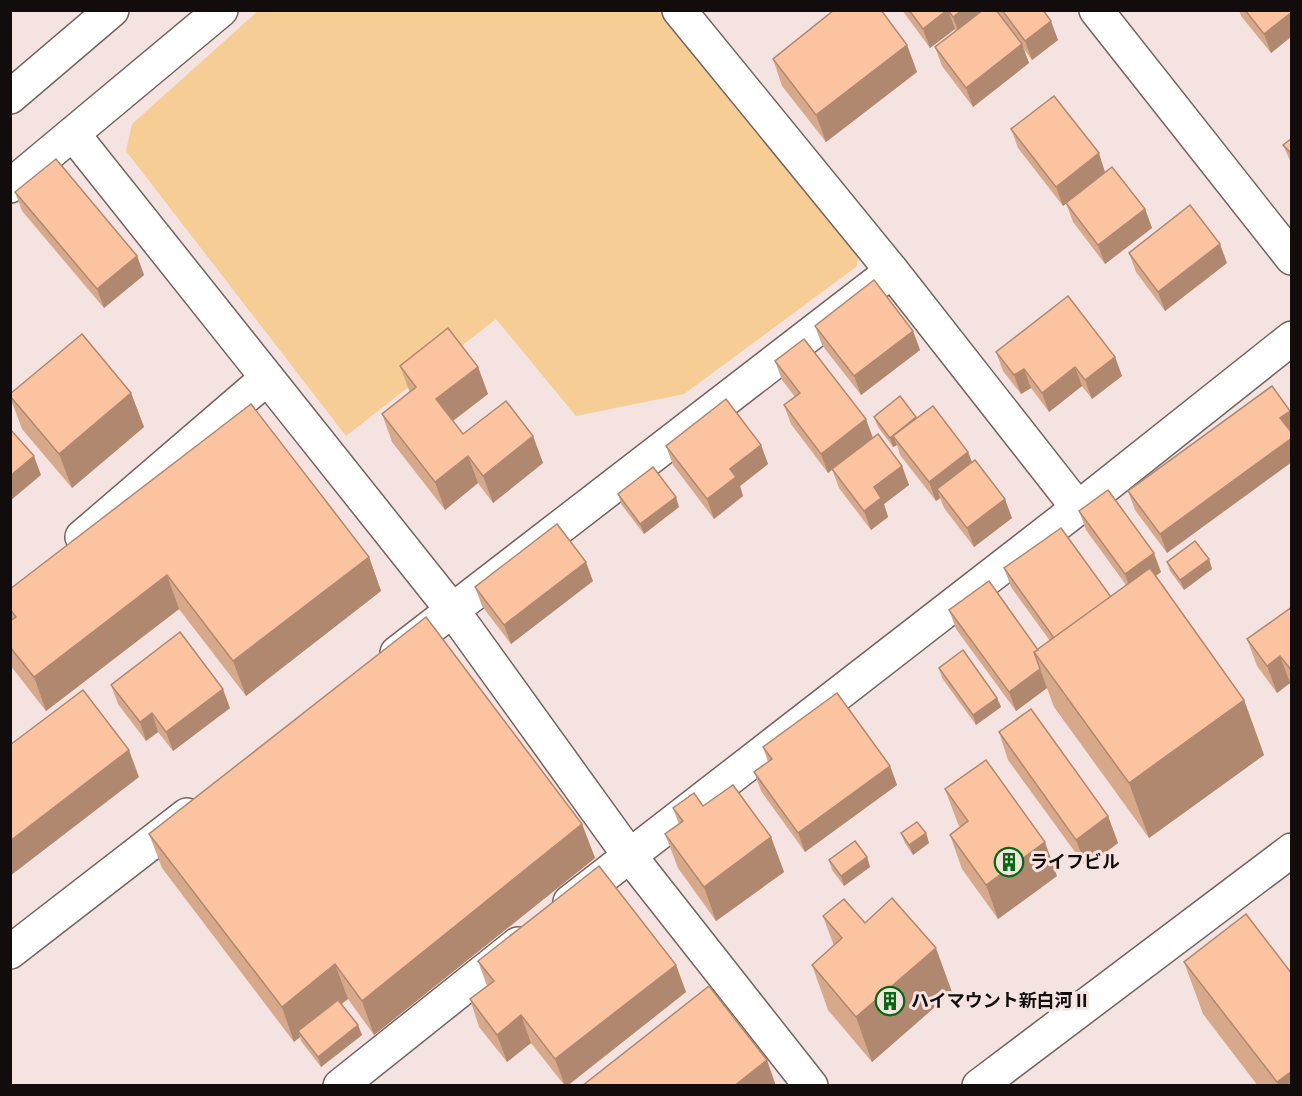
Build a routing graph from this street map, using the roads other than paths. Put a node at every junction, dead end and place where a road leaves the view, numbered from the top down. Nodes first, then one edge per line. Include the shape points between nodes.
1 (112, 10) edge
2 (221, 10) edge
3 (679, 10) edge
4 (1096, 10) edge
5 (10, 97) edge
6 (73, 134) junction
7 (10, 186) edge
8 (1292, 258) edge
9 (892, 271) junction
10 (1292, 338) edge
11 (267, 378) junction
12 (1078, 508) junction
13 (63, 553) edge
14 (453, 610) junction
15 (377, 669) edge
16 (208, 799) edge
17 (1292, 850) edge
18 (629, 855) junction
19 (10, 952) edge
20 (340, 1086) edge
21 (811, 1086) edge
22 (979, 1086) edge

1 - 5 street
2 - 6 street
3 - 9 street
4 - 8 street
6 - 7 street
6 - 11 street
9 - 12 street
9 - 14 street
10 - 12 street
11 - 13 street
11 - 14 street
12 - 18 street
14 - 15 street
14 - 18 street
16 - 19 street
17 - 22 street
18 - 20 street
18 - 21 street

